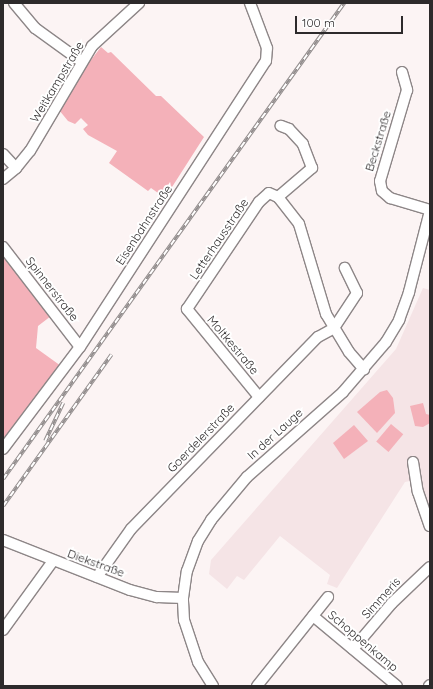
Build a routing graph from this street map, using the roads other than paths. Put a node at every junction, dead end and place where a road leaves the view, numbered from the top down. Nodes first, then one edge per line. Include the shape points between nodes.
1 (14, 3) edge
2 (139, 3) edge
3 (250, 3) edge
4 (82, 62) junction
5 (402, 72) dead end
6 (281, 126) dead end
7 (3, 154) edge
8 (16, 168) junction
9 (3, 179) edge
10 (278, 197) junction
11 (430, 210) edge
12 (3, 247) edge
13 (345, 268) dead end
14 (187, 309) joint
15 (334, 328) junction
16 (80, 346) junction
17 (364, 369) junction
18 (259, 397) junction
19 (3, 449) edge
20 (413, 462) dead end
21 (430, 526) edge
22 (3, 540) edge
23 (53, 561) junction
24 (430, 567) edge
25 (97, 577) junction
26 (328, 597) dead end
27 (183, 598) junction
28 (313, 616) junction
29 (3, 630) edge
30 (354, 650) junction
31 (213, 686) edge
32 (257, 686) edge
33 (397, 686) edge

1 - 4 street via 35,28
2 - 4 street, Weitkampstraße via 101,37
3 - 16 street, Eisenbahnstraße via 267,48 266,61
4 - 8 street, Weitkampstraße via 30,151
5 - 11 street, Beckstraße via 407,90 380,181 382,191 390,198
6 - 10 street via 289,129 303,144 312,168
7 - 8 street
8 - 9 street, Weitkampstraße
10 - 14 street, Letterhausstraße via 269,193 259,202
10 - 15 street via 299,224 326,314
11 - 17 street, In der Lauge via 411,287 398,320 386,342
12 - 16 street, Spinnerstraße
13 - 15 street via 357,293
14 - 18 street, Moltkestraße
15 - 17 street via 349,352
15 - 18 street, Goerdelerstraße via 318,337
16 - 19 street, Eisenbahnstraße
17 - 27 street, In der Lauge via 253,471 227,499 198,541 189,566
18 - 25 street, Goerdelerstraße via 132,529
20 - 21 street via 418,492
22 - 23 street, Diekstraße
23 - 25 street, Diekstraße
23 - 29 street
24 - 30 street, Simmeris via 392,603
25 - 27 street, Diekstraße via 146,594
26 - 28 street
27 - 31 street, In der Lauge via 184,620 191,647
28 - 30 street, Schoppenkamp
28 - 32 street
30 - 33 street, Schoppenkamp

